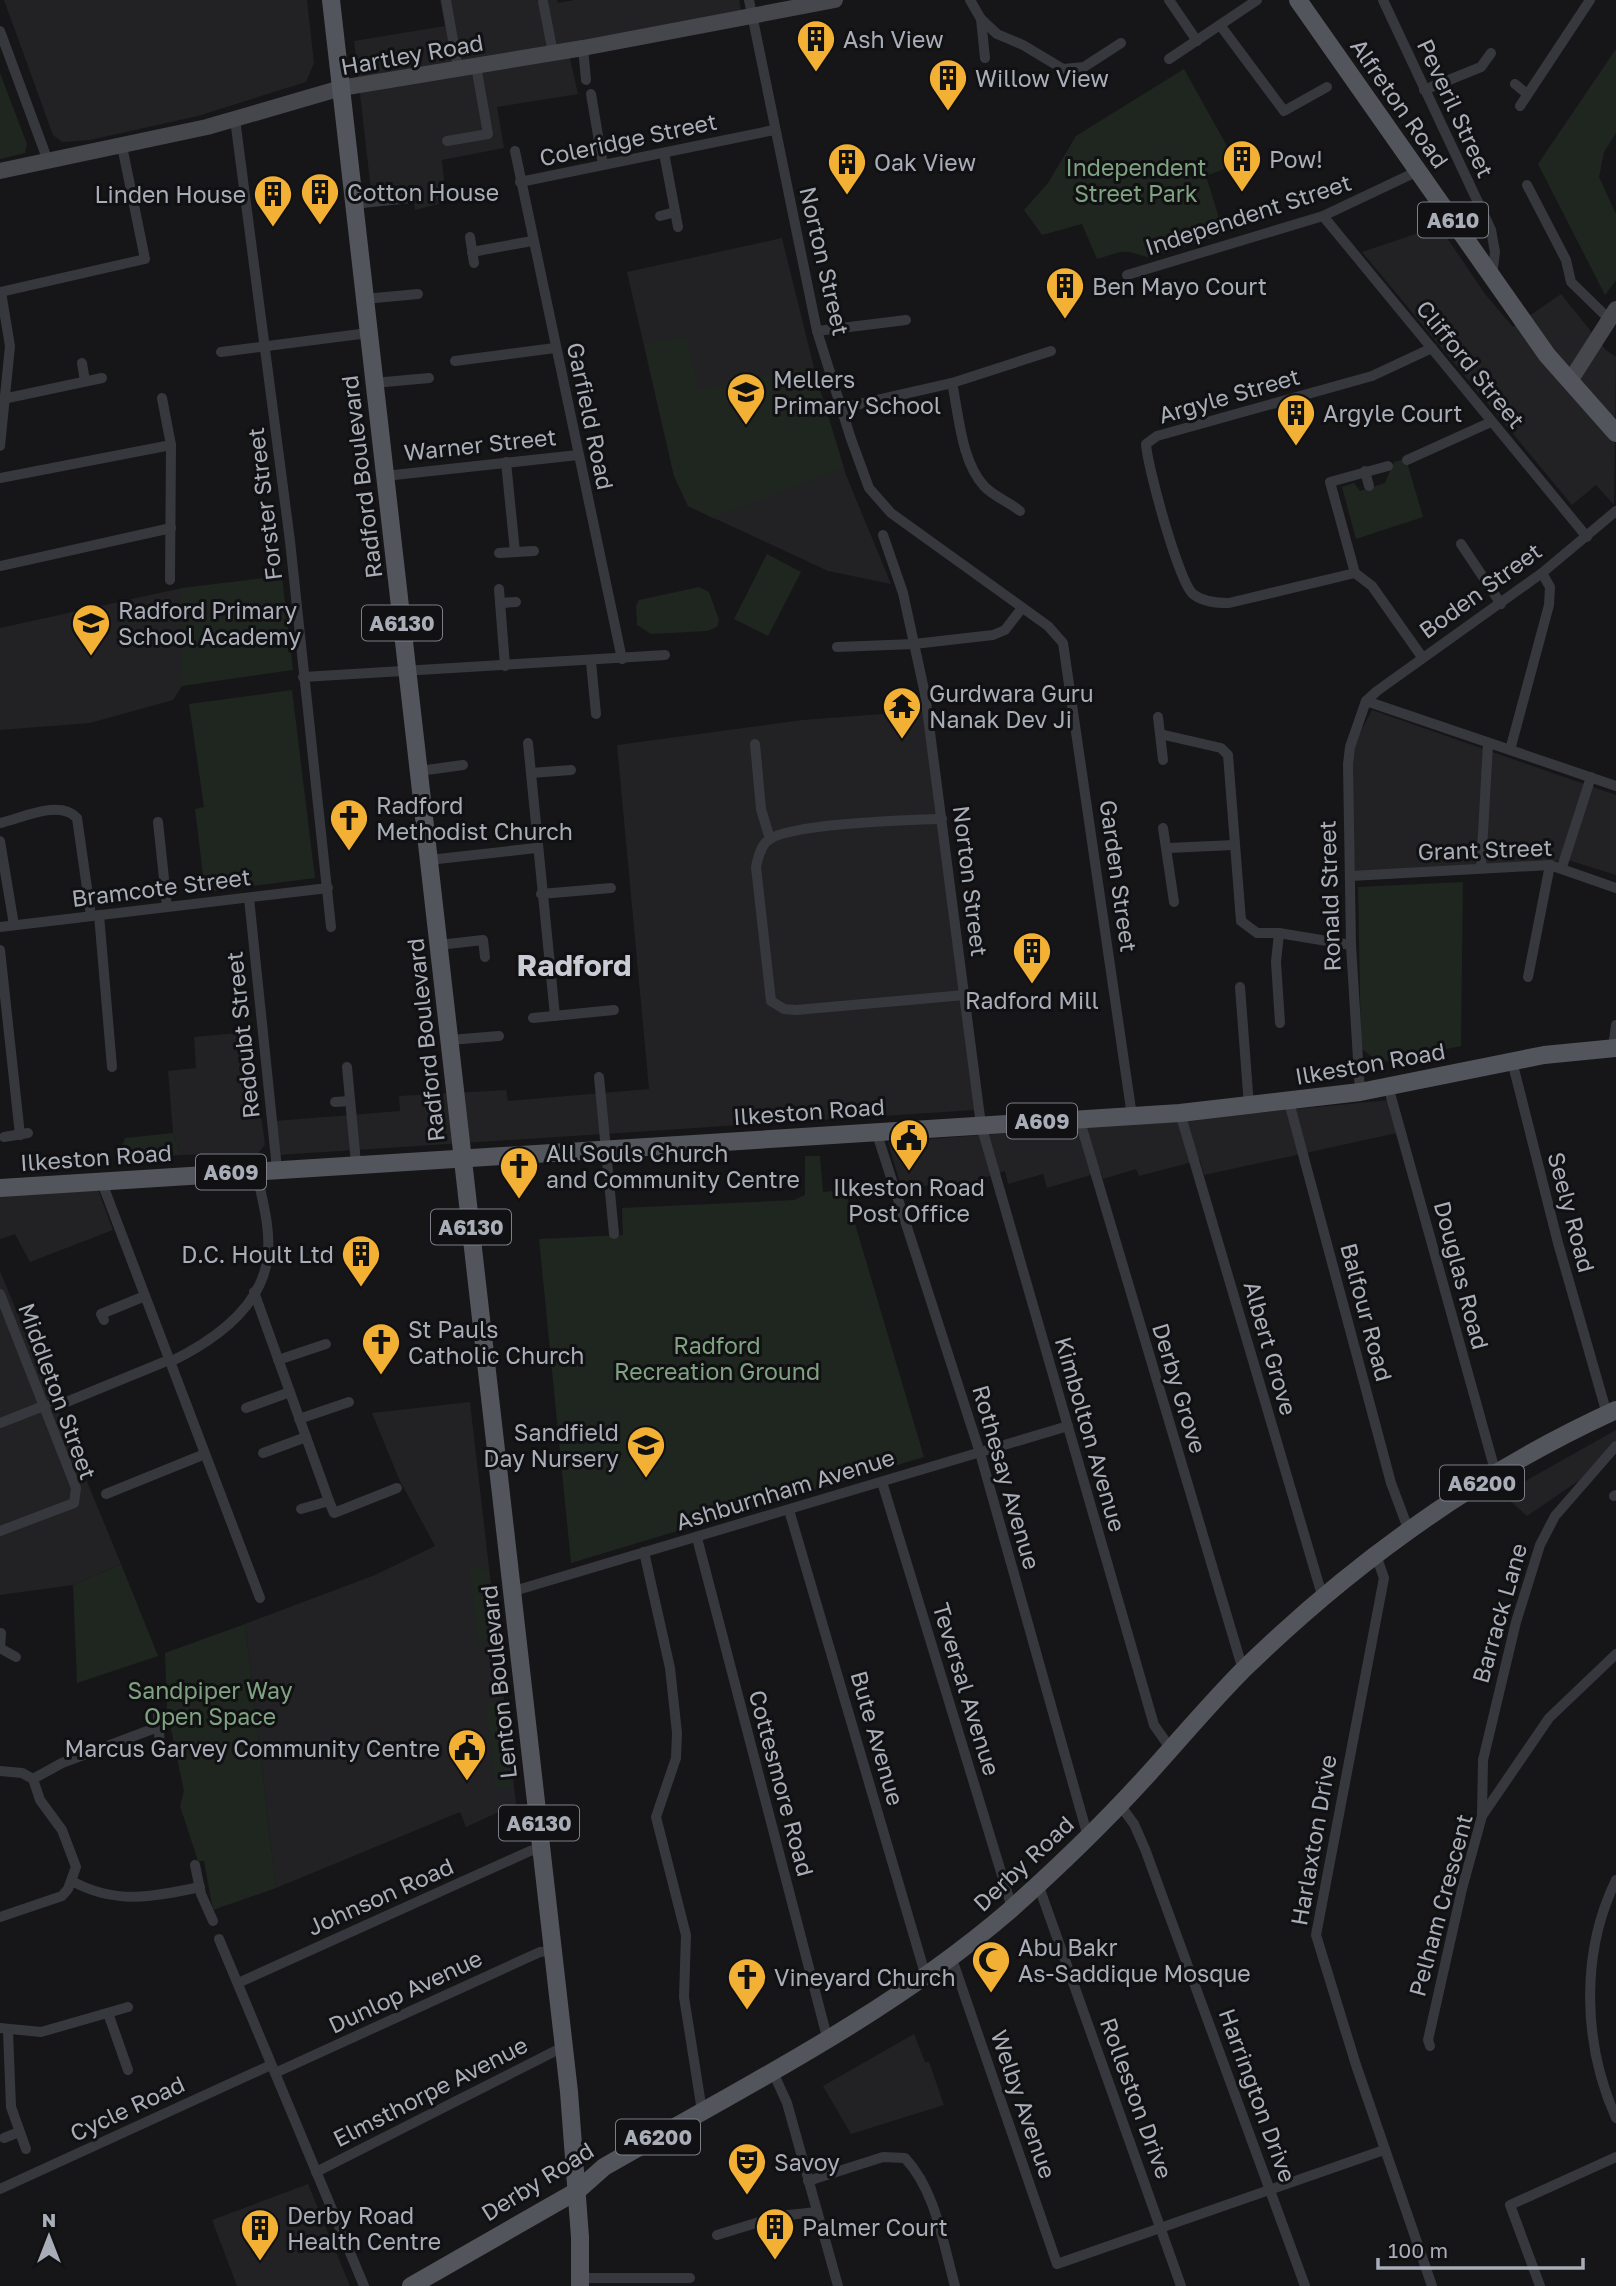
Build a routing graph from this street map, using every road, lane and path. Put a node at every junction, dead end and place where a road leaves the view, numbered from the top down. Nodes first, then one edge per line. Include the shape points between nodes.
1 (331, 0) edge
2 (446, 0) edge
3 (835, 0) edge
4 (970, 0) edge
5 (1169, 0) edge
6 (1257, 0) edge
7 (1298, 0) edge
8 (1383, 0) edge
9 (1590, 0) edge
10 (543, 2) dead end
11 (751, 8) edge
12 (981, 19) junction
13 (1220, 25) junction
14 (0, 31) edge
15 (1197, 41) junction
16 (1121, 43) dead end
17 (583, 48) junction
18 (553, 53) junction
19 (1491, 53) dead end
20 (985, 58) dead end
21 (1169, 59) dead end
22 (476, 66) junction
23 (458, 69) junction
24 (586, 80) dead end
25 (1515, 84) dead end
26 (1328, 87) dead end
27 (341, 88) junction
28 (1424, 90) junction
29 (1527, 93) junction
30 (591, 94) dead end
31 (1520, 106) dead end
32 (235, 120) junction
33 (774, 130) junction
34 (447, 141) dead end
35 (122, 146) junction
36 (515, 151) dead end
37 (664, 153) junction
38 (48, 161) junction
39 (603, 165) junction
40 (0, 171) edge
41 (1418, 171) junction
42 (520, 182) junction
43 (1527, 185) dead end
44 (410, 198) dead end
45 (353, 204) junction
46 (676, 212) junction
47 (660, 216) dead end
48 (1323, 216) junction
49 (678, 227) dead end
50 (470, 237) dead end
51 (533, 241) junction
52 (1127, 275) dead end
53 (1492, 276) junction
54 (1, 292) edge
55 (418, 294) dead end
56 (364, 299) junction
57 (1612, 314) edge
58 (906, 320) dead end
59 (817, 331) junction
60 (368, 333) junction
61 (476, 344) dead end
62 (266, 346) junction
63 (555, 348) junction
64 (1432, 348) junction
65 (1051, 351) dead end
66 (221, 352) dead end
67 (477, 358) junction
68 (455, 361) dead end
69 (82, 363) dead end
70 (102, 378) dead end
71 (429, 378) dead end
72 (85, 381) junction
73 (1570, 381) junction
74 (374, 383) junction
75 (952, 383) junction
76 (162, 398) dead end
77 (4, 399) edge
78 (842, 408) junction
79 (1491, 422) junction
80 (1616, 433) edge
81 (171, 445) junction
82 (0, 446) edge
83 (578, 455) junction
84 (1408, 460) dead end
85 (506, 462) junction
86 (1388, 466) dead end
87 (1365, 471) junction
88 (385, 476) junction
89 (0, 478) edge
90 (1369, 486) dead end
91 (1015, 490) dead end
92 (1007, 500) junction
93 (1020, 511) dead end
94 (1616, 511) edge
95 (171, 528) junction
96 (883, 535) dead end
97 (1587, 537) junction
98 (1461, 544) dead end
99 (534, 551) dead end
100 (515, 552) junction
101 (499, 553) dead end
102 (0, 566) edge
103 (1355, 573) junction
104 (1542, 573) junction
105 (170, 580) dead end
106 (499, 589) dead end
107 (516, 602) dead end
108 (500, 603) junction
109 (1501, 604) junction
110 (1022, 608) junction
111 (1063, 643) joint
112 (914, 644) junction
113 (837, 647) dead end
114 (665, 655) dead end
115 (1422, 657) junction
116 (622, 659) junction
117 (591, 662) junction
118 (505, 666) junction
119 (408, 671) junction
120 (303, 677) junction
121 (1366, 701) junction
122 (596, 714) dead end
123 (1158, 717) dead end
124 (1160, 734) junction
125 (528, 743) dead end
126 (755, 744) dead end
127 (1488, 744) junction
128 (1510, 750) junction
129 (1163, 761) dead end
130 (463, 765) dead end
131 (571, 770) dead end
132 (419, 771) junction
133 (531, 774) junction
134 (1591, 777) junction
135 (1616, 786) edge
136 (942, 819) junction
137 (158, 822) dead end
138 (0, 823) edge
139 (1163, 828) dead end
140 (770, 839) junction
141 (0, 841) edge
142 (1234, 845) junction
143 (536, 848) junction
144 (1168, 848) junction
145 (429, 860) junction
146 (1556, 866) junction
147 (1481, 868) junction
148 (1351, 876) junction
149 (328, 888) junction
150 (611, 888) dead end
151 (1616, 888) edge
152 (541, 894) junction
153 (249, 898) junction
154 (1174, 902) dead end
155 (167, 907) junction
156 (95, 916) junction
157 (14, 925) junction
158 (0, 927) edge
159 (331, 927) dead end
160 (1279, 933) junction
161 (439, 945) junction
162 (1351, 945) junction
163 (0, 950) edge
164 (485, 957) dead end
165 (1528, 977) dead end
166 (1240, 987) dead end
167 (965, 995) junction
168 (614, 1010) dead end
169 (555, 1016) junction
170 (533, 1018) dead end
171 (1280, 1023) dead end
172 (1616, 1026) edge
173 (499, 1036) dead end
174 (450, 1040) junction
175 (1615, 1048) edge
176 (1512, 1061) junction
177 (347, 1067) dead end
178 (112, 1068) dead end
179 (599, 1077) dead end
180 (1388, 1086) junction
181 (1360, 1092) junction
182 (350, 1101) junction
183 (335, 1102) dead end
184 (1289, 1102) junction
185 (1249, 1106) junction
186 (1180, 1112) junction
187 (1132, 1116) junction
188 (1079, 1118) junction
189 (981, 1125) junction
190 (876, 1131) junction
191 (4, 1137) dead end
192 (606, 1149) junction
193 (463, 1157) junction
194 (356, 1163) junction
195 (276, 1169) junction
196 (256, 1170) junction
197 (101, 1180) junction
198 (0, 1188) edge
199 (614, 1234) dead end
200 (254, 1292) junction
201 (0, 1294) edge
202 (145, 1296) junction
203 (4, 1316) edge
204 (103, 1317) dead end
205 (326, 1344) dead end
206 (278, 1360) junction
207 (170, 1361) junction
208 (290, 1392) junction
209 (349, 1402) dead end
210 (64, 1403) dead end
211 (46, 1405) junction
212 (246, 1408) dead end
213 (1612, 1412) edge
214 (299, 1419) junction
215 (0, 1423) edge
216 (1068, 1426) junction
217 (306, 1437) junction
218 (1616, 1446) edge
219 (980, 1452) junction
220 (263, 1453) dead end
221 (205, 1454) junction
222 (1496, 1474) junction
223 (882, 1482) junction
224 (397, 1488) dead end
225 (106, 1494) dead end
226 (329, 1501) junction
227 (301, 1509) dead end
228 (789, 1510) junction
229 (0, 1531) edge
230 (1409, 1531) junction
231 (697, 1538) junction
232 (644, 1552) junction
233 (1377, 1555) junction
234 (513, 1591) junction
235 (1322, 1595) junction
236 (260, 1598) dead end
237 (1, 1633) edge
238 (0, 1648) edge
239 (1616, 1654) edge
240 (16, 1657) dead end
241 (1243, 1670) junction
242 (159, 1715) dead end
243 (158, 1727) junction
244 (160, 1749) dead end
245 (1171, 1749) junction
246 (0, 1771) edge
247 (33, 1779) junction
248 (1119, 1805) junction
249 (1482, 1816) junction
250 (1088, 1837) junction
251 (541, 1849) junction
252 (195, 1866) dead end
253 (1616, 1880) edge
254 (72, 1881) junction
255 (1038, 1884) junction
256 (200, 1887) junction
257 (1012, 1908) junction
258 (0, 1917) edge
259 (213, 1921) dead end
260 (219, 1939) dead end
261 (553, 1951) junction
262 (952, 1959) junction
263 (926, 1977) junction
264 (238, 1983) junction
265 (128, 2007) dead end
266 (108, 2013) junction
267 (4, 2029) edge
268 (827, 2037) junction
269 (1430, 2046) dead end
270 (563, 2047) junction
271 (273, 2069) junction
272 (128, 2070) dead end
273 (772, 2070) junction
274 (702, 2111) junction
275 (1616, 2118) edge
276 (19, 2132) junction
277 (4, 2138) dead end
278 (26, 2149) dead end
279 (1384, 2150) junction
280 (1616, 2157) edge
281 (316, 2172) junction
282 (808, 2182) junction
283 (0, 2189) edge
284 (1271, 2189) junction
285 (576, 2191) junction
286 (817, 2212) junction
287 (1161, 2226) junction
288 (717, 2235) dead end
289 (690, 2278) dead end
290 (580, 2282) edge
291 (415, 2285) edge
292 (364, 2286) edge
293 (838, 2286) edge
294 (956, 2286) edge
295 (1181, 2286) edge
296 (1304, 2286) edge
297 (1432, 2286) edge
298 (1540, 2286) edge

1 - 27 main road, Radford Boulevard / A6130
2 - 23 street
3 - 11 street, Hartley Road
4 - 12 street
5 - 15 street
6 - 13 street
7 - 41 main road, Alfreton Road / A610
8 - 28 street, Peveril Street
9 - 29 street
10 - 18 street
11 - 17 street, Hartley Road
11 - 33 street, Norton Street
12 - 16 street via 997,34 1063,69 1084,67
12 - 20 street
13 - 15 street
13 - 26 street via 1284,111
14 - 38 street
15 - 21 street
17 - 18 street, Hartley Road
17 - 24 street
18 - 22 street, Hartley Road
19 - 28 street via 1481,67
22 - 23 street, Hartley Road
22 - 34 street via 488,134
23 - 27 street, Hartley Road
25 - 29 street
27 - 32 street, Hartley Road
27 - 45 main road, Radford Boulevard / A6130
28 - 53 street, Peveril Street via 1491,230 1495,252
29 - 31 street
30 - 39 street
32 - 35 street, Hartley Road
32 - 62 street, Forster Street
33 - 37 street, Coleridge Street
33 - 59 street, Norton Street
35 - 38 street, Hartley Road
35 - 54 street via 145,259
36 - 42 street, Coleridge Street
37 - 39 street, Coleridge Street
37 - 46 street
38 - 40 street, Hartley Road
39 - 42 street, Coleridge Street
41 - 48 street, Independent Street
41 - 53 main road, Alfreton Road / A610
42 - 51 street, Garfield Road
43 - 57 street via 1566,260 1571,282
44 - 45 street
45 - 56 main road, Radford Boulevard / A6130
46 - 47 street
46 - 49 street
48 - 52 street, Independent Street
48 - 64 street, Clifford Street
50 - 51 street via 473,257
51 - 63 street, Garfield Road
53 - 73 main road, Alfreton Road / A610
54 - 77 street via 10,346
55 - 56 street
56 - 60 main road, Radford Boulevard / A6130
57 - 73 street
58 - 59 street
59 - 78 street, Norton Street
60 - 62 street
60 - 74 main road, Radford Boulevard / A6130
61 - 67 street
62 - 66 street
62 - 120 street, Forster Street
63 - 67 street
63 - 83 street, Garfield Road
64 - 79 street, Clifford Street
64 - 103 street, Argyle Street via 1372,376 1157,436 1146,444 1181,572 1192,593 1213,603 1229,603
65 - 75 street via 1031,364
67 - 68 street
69 - 72 street
70 - 72 street
71 - 74 street
72 - 77 street
73 - 80 main road, Alfreton Road / A610
74 - 88 main road, Radford Boulevard / A6130
75 - 78 street
75 - 92 street via 968,457 986,488
76 - 81 street
77 - 82 street
78 - 110 street, Norton Street via 869,488 891,513
79 - 84 street
79 - 97 street, Clifford Street
81 - 89 street
81 - 95 street
83 - 85 street, Warner Street
83 - 116 street, Garfield Road
85 - 88 street, Warner Street
85 - 100 street
86 - 87 street
87 - 90 street
87 - 103 street via 1330,482
88 - 119 main road, Radford Boulevard / A6130
91 - 92 street
92 - 93 street
94 - 97 street, Boden Street
95 - 102 street
95 - 105 street
96 - 112 street, Norton Street
97 - 104 street, Boden Street
98 - 109 street
99 - 100 street
100 - 101 street
103 - 115 street via 1372,586
104 - 109 street, Boden Street
104 - 128 street via 1550,587 1549,605
106 - 108 street
107 - 108 street
108 - 118 street
109 - 115 street, Boden Street
110 - 111 street, Norton Street
110 - 112 street via 1005,630 993,635
111 - 187 street, Garden Street
112 - 113 street
112 - 136 street, Norton Street
114 - 116 street
115 - 121 street, Boden Street
116 - 117 street
117 - 118 street
117 - 122 street
118 - 119 street
119 - 120 street
119 - 132 main road, Radford Boulevard / A6130
120 - 149 street, Forster Street
121 - 127 street
121 - 148 street, Ronald Street via 1348,764
123 - 124 street
124 - 129 street
124 - 142 street via 1221,748 1228,755
125 - 133 street
126 - 140 street via 761,809
127 - 128 street
127 - 147 street
128 - 134 street
130 - 132 street
131 - 133 street
132 - 145 main road, Radford Boulevard / A6130
133 - 143 street
134 - 135 street
134 - 146 street
136 - 140 street via 880,821
136 - 167 street, Norton Street
137 - 155 street
138 - 156 street via 62,808 72,813 77,818
139 - 144 street
140 - 167 street via 756,867 771,1001 777,1006 796,1010
141 - 157 street
142 - 144 street
142 - 160 street via 1241,921 1257,933
143 - 145 street
143 - 152 street
144 - 154 street
145 - 161 main road, Radford Boulevard / A6130
146 - 147 street, Grant Street
146 - 151 street, Grant Street
146 - 165 street
147 - 148 street, Grant Street
148 - 162 street, Ronald Street
149 - 153 street, Bramcote Street
149 - 159 street, Forster Street
150 - 152 street via 597,883
152 - 169 street
153 - 155 street, Bramcote Street
153 - 195 street, Redoubt Street
155 - 156 street, Bramcote Street
156 - 157 street, Bramcote Street
156 - 178 street
157 - 158 street, Bramcote Street
160 - 162 street
160 - 171 street
161 - 164 street via 483,940
161 - 174 main road, Radford Boulevard / A6130
162 - 181 street, Ronald Street
163 - 191 street via 24,1134
166 - 185 street
167 - 189 street, Norton Street
168 - 169 street
169 - 170 street
172 - 175 street
173 - 174 street
174 - 193 main road, Radford Boulevard / A6130
175 - 176 main road, Ilkeston Road / A609
176 - 180 main road, Ilkeston Road / A609
176 - 213 street, Seely Road via 1558,1243
177 - 182 street
179 - 192 street
180 - 181 main road, Ilkeston Road / A609
180 - 222 street, Douglas Road
181 - 184 main road, Ilkeston Road / A609
182 - 183 street
182 - 194 street
184 - 185 main road, Ilkeston Road / A609
184 - 230 street, Balfour Road via 1391,1483
185 - 186 main road, Ilkeston Road / A609
186 - 187 main road, Ilkeston Road / A609
186 - 235 street, Albert Grove
187 - 188 main road, Ilkeston Road / A609
188 - 189 main road, Ilkeston Road / A609
188 - 241 street, Derby Grove
189 - 190 main road, Ilkeston Road / A609
189 - 216 street, Kimbolton Avenue
190 - 192 main road, Ilkeston Road / A609
190 - 219 street, Rothesay Avenue
192 - 193 main road, Ilkeston Road / A609
192 - 199 street
193 - 194 main road, Ilkeston Road / A609
193 - 234 main road, Lenton Boulevard / A6130
194 - 195 main road, Ilkeston Road / A609
195 - 196 main road, Ilkeston Road / A609
196 - 197 main road, Ilkeston Road / A609
196 - 200 street via 268,1245
197 - 198 main road, Ilkeston Road / A609
197 - 202 street
200 - 206 street
200 - 207 street via 209,1342
201 - 203 street, Middleton Street
202 - 204 street
202 - 207 street
203 - 211 street, Middleton Street
205 - 206 street
206 - 208 street
207 - 210 street
207 - 221 street
208 - 212 street
208 - 214 street
209 - 214 street
211 - 215 street
211 - 229 street, Middleton Street via 76,1488 74,1503
213 - 222 main road, Derby Road / A6200
214 - 217 street
216 - 219 street, Ashburnham Avenue
216 - 245 street, Kimbolton Avenue via 1154,1725
217 - 220 street
217 - 226 street
218 - 249 street, Barrack Lane via 1555,1516 1537,1552 1483,1760
219 - 223 street, Ashburnham Avenue
219 - 250 street, Rothesay Avenue
221 - 225 street
221 - 236 street
222 - 230 main road, Derby Road / A6200
223 - 228 street, Ashburnham Avenue
223 - 257 street, Teversal Avenue
224 - 226 street via 334,1513
226 - 227 street
228 - 231 street, Ashburnham Avenue
228 - 263 street, Bute Avenue
230 - 233 main road, Derby Road / A6200
231 - 232 street, Ashburnham Avenue
231 - 268 street, Cottesmore Road
232 - 234 street, Ashburnham Avenue
232 - 274 street via 670,1668 677,1733 676,1758 656,1817 686,1935 684,1997
233 - 235 main road, Derby Road / A6200
233 - 279 street, Harlaxton Drive via 1384,1578 1316,1935
234 - 251 main road, Lenton Boulevard / A6130
235 - 241 main road, Derby Road / A6200
237 - 238 street
238 - 240 street
239 - 249 street, Pelham Crescent via 1549,1718
241 - 245 main road, Derby Road / A6200
242 - 243 street
243 - 244 street
243 - 247 street via 74,1758
245 - 248 main road, Derby Road / A6200
246 - 247 street
247 - 254 street via 40,1801 52,1812 72,1852 76,1867
248 - 250 main road, Derby Road / A6200
248 - 284 street, Harrington Drive via 1145,1849
249 - 269 street, Pelham Crescent via 1436,1998
250 - 255 main road, Derby Road / A6200
251 - 261 main road, Lenton Boulevard / A6130
251 - 264 street, Johnson Road
252 - 256 street
253 - 275 street via 1597,1936 1590,2002 1596,2056
254 - 256 street via 92,1892 119,1898
254 - 258 street via 62,1896
255 - 257 main road, Derby Road / A6200
255 - 287 street, Rolleston Drive
256 - 259 street
257 - 262 main road, Derby Road / A6200
260 - 264 street
261 - 270 main road, Lenton Boulevard / A6130
261 - 271 street, Dunlop Avenue via 540,1952
262 - 263 main road, Derby Road / A6200
262 - 287 street, Welby Avenue via 1057,2264
263 - 268 main road, Derby Road / A6200
264 - 271 street
265 - 266 street
266 - 267 street via 41,2032
266 - 272 street
267 - 276 street via 9,2090
268 - 273 main road, Derby Road / A6200
270 - 281 street, Elmsthorpe Avenue
270 - 285 main road, Lenton Boulevard / A6130
271 - 281 street
271 - 283 street, Cycle Road
273 - 274 main road, Derby Road / A6200
273 - 282 street via 787,2103
274 - 285 main road, Derby Road / A6200 via 604,2167
276 - 277 street
276 - 278 street
279 - 284 street
279 - 297 street, Harlaxton Drive
280 - 298 street via 1510,2205
281 - 292 street
282 - 286 street
282 - 294 street via 883,2157 905,2158 927,2189
284 - 287 street
284 - 296 street, Harrington Drive
285 - 290 main road, Lenton Boulevard / A6130
285 - 291 main road, Derby Road / A6200
286 - 288 street via 779,2216
286 - 293 street
287 - 295 street, Rolleston Drive
289 - 290 street

